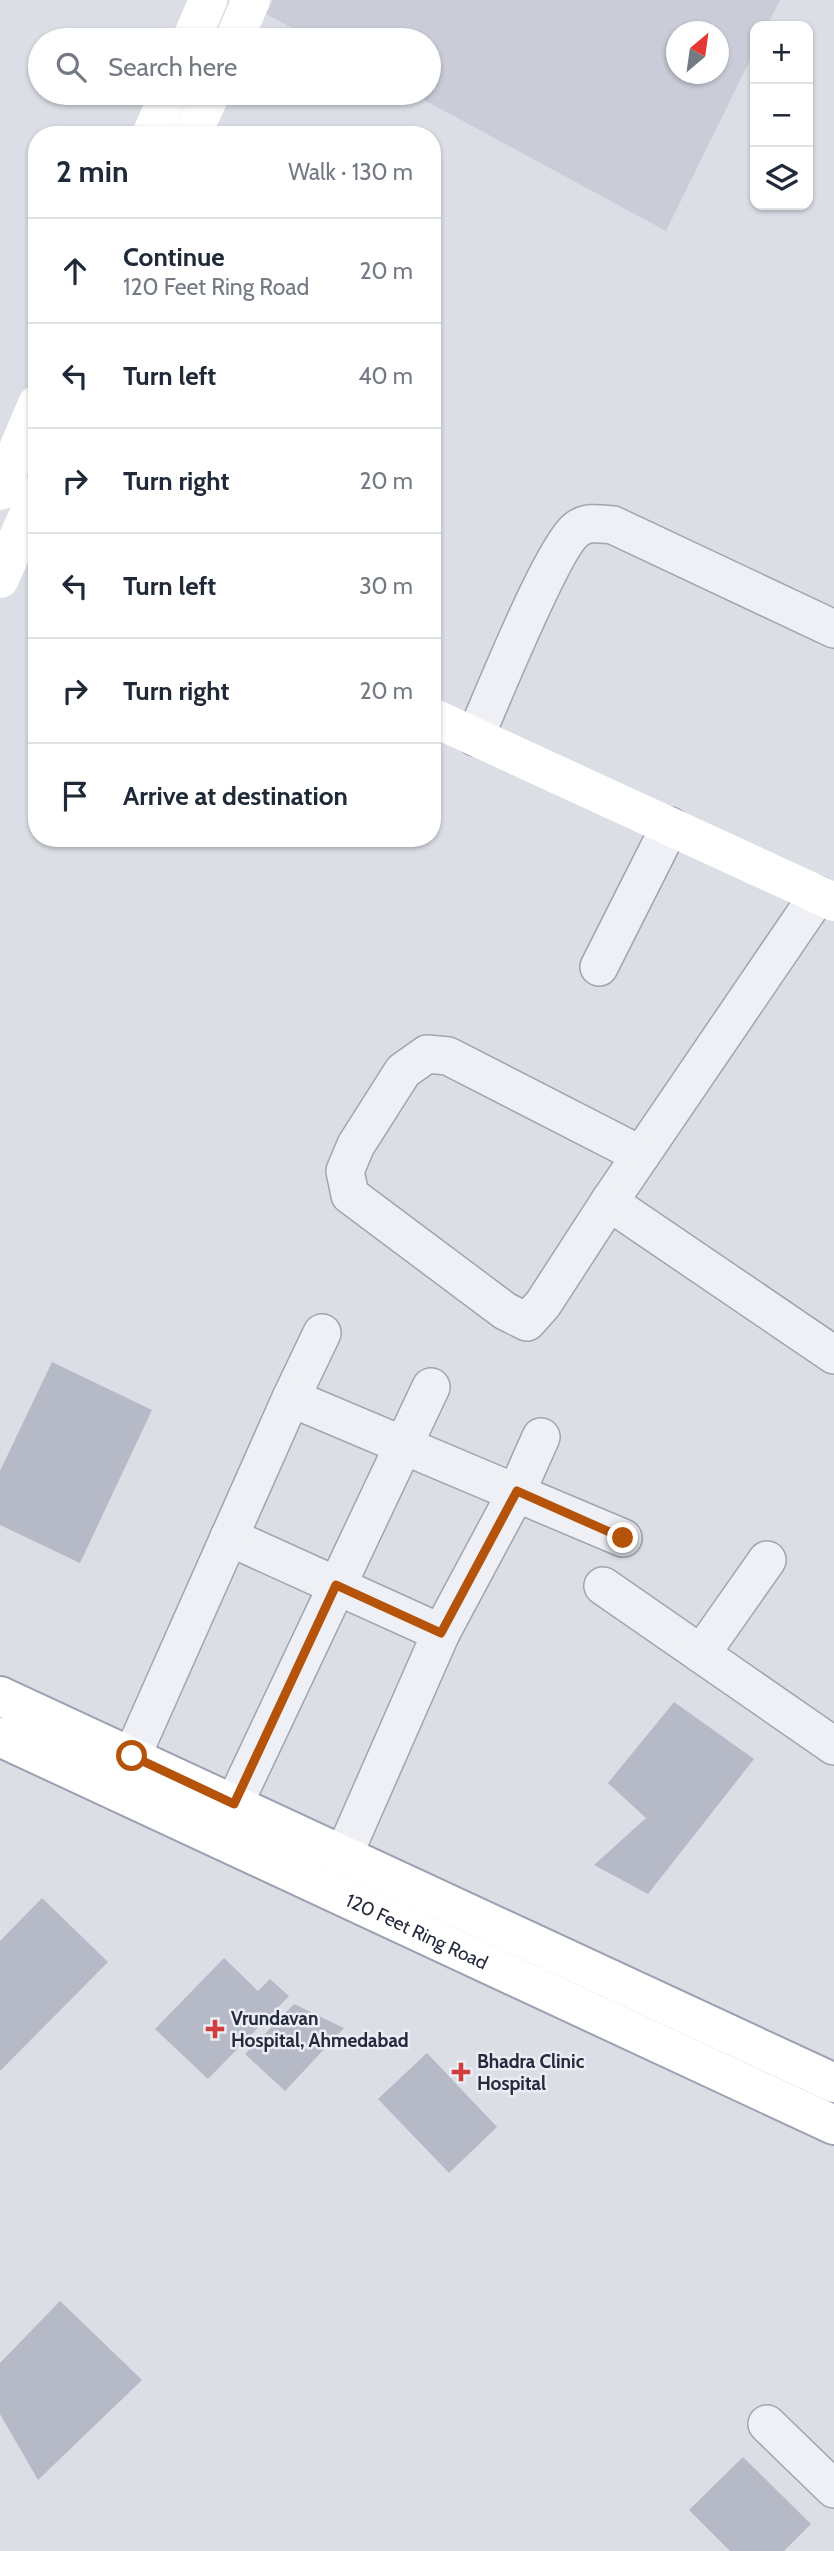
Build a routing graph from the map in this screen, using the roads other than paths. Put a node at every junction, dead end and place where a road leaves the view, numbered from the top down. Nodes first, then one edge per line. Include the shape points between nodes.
1 (208, 0) edge
2 (251, 0) edge
3 (196, 28) edge
4 (239, 28) edge
5 (164, 105) edge
6 (206, 105) edge
7 (155, 126) edge
8 (196, 126) edge
9 (28, 425) edge
10 (0, 491) edge
11 (24, 517) edge
12 (0, 579) edge
13 (834, 629) edge
14 (441, 721) edge
15 (475, 737) junction
16 (670, 826) junction
17 (826, 899) edge
18 (599, 967) dead end
19 (641, 1155) junction
20 (609, 1202) junction
21 (322, 1332) dead end
22 (834, 1355) edge
23 (431, 1387) dead end
24 (291, 1398) junction
25 (541, 1437) dead end
26 (404, 1444) junction
27 (517, 1491) junction
28 (229, 1537) junction
29 (623, 1538) dead end
30 (767, 1560) dead end
31 (336, 1585) junction
32 (603, 1586) dead end
33 (441, 1633) junction
34 (701, 1654) junction
35 (0, 1696) edge
36 (0, 1737) edge
37 (834, 1746) edge
38 (132, 1756) junction
39 (234, 1804) junction
40 (344, 1854) junction
41 (834, 2083) edge
42 (834, 2125) edge
43 (767, 2424) dead end
44 (834, 2489) edge

1 - 3 main road
2 - 4 main road
5 - 7 main road
6 - 8 main road
9 - 10 main road
11 - 12 main road
13 - 15 street via 613,525 592,523 575,530 552,566
14 - 15 main road
15 - 16 main road
16 - 17 main road
16 - 18 street
17 - 19 street
19 - 20 street
19 - 20 street via 448,1056 427,1054 403,1070 345,1171 350,1195 505,1311 527,1322
20 - 22 street
21 - 24 street
23 - 26 street
24 - 26 street
24 - 28 street
25 - 27 street
26 - 27 street
26 - 31 street
27 - 29 street
27 - 33 street
28 - 31 street
28 - 38 street
30 - 34 street
31 - 33 street
31 - 39 street
32 - 34 street
33 - 40 street
34 - 37 street
35 - 38 main road, 120 Feet Ring Road
36 - 42 main road, 120 Feet Ring Road
38 - 39 main road, 120 Feet Ring Road
39 - 40 main road, 120 Feet Ring Road
40 - 41 main road, 120 Feet Ring Road
43 - 44 street

